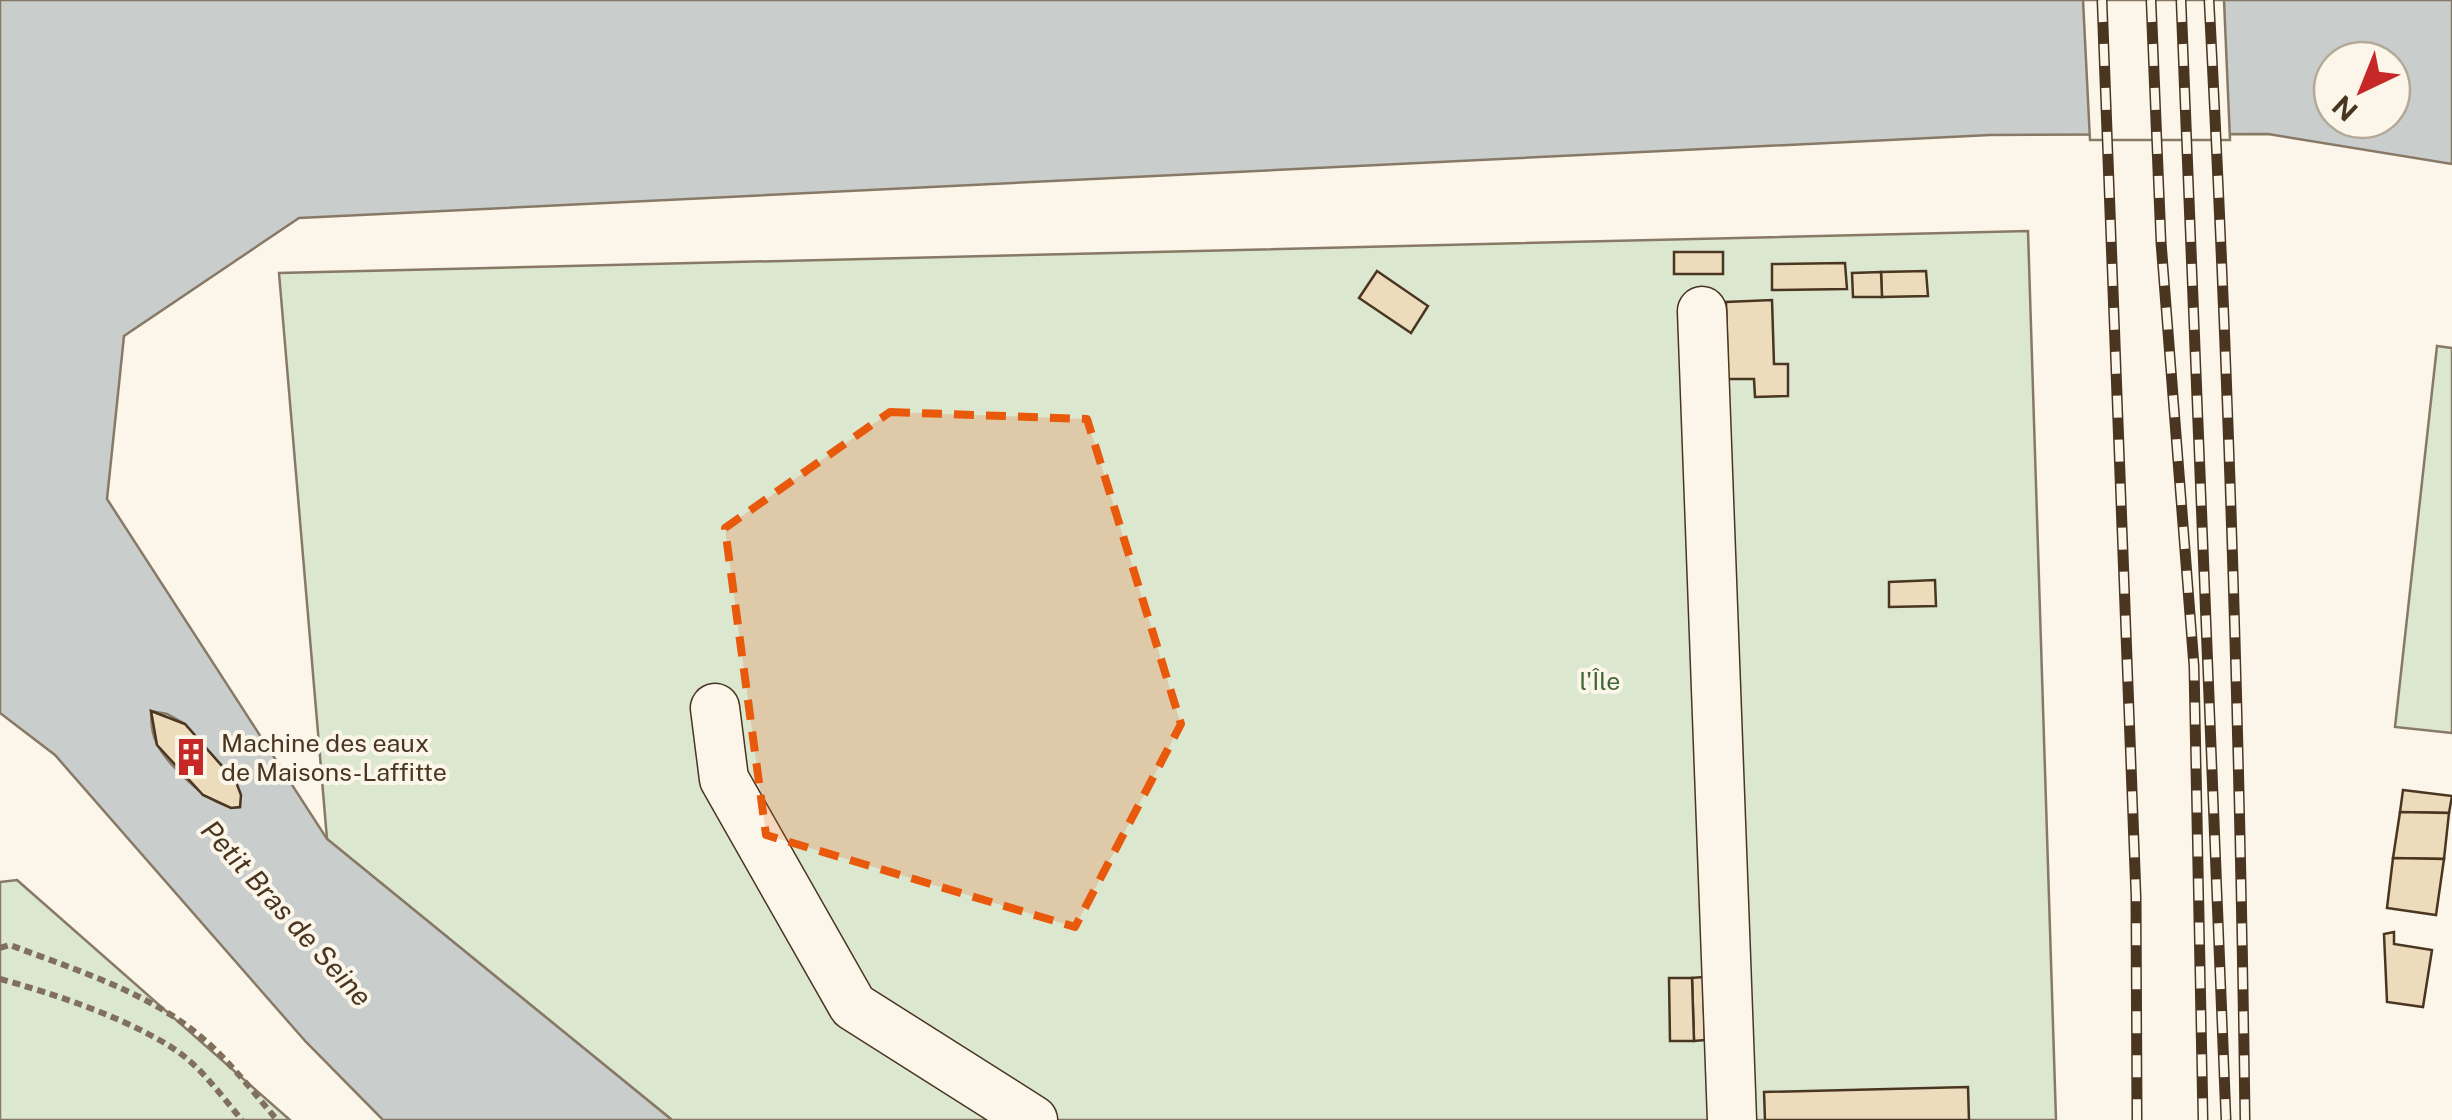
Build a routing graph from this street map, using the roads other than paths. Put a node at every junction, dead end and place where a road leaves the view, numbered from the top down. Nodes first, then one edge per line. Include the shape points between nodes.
1 (1702, 311) dead end
2 (715, 708) dead end
3 (1033, 1120) edge
4 (1732, 1120) edge

1 - 4 lane
2 - 3 lane via 724,779 853,1006

